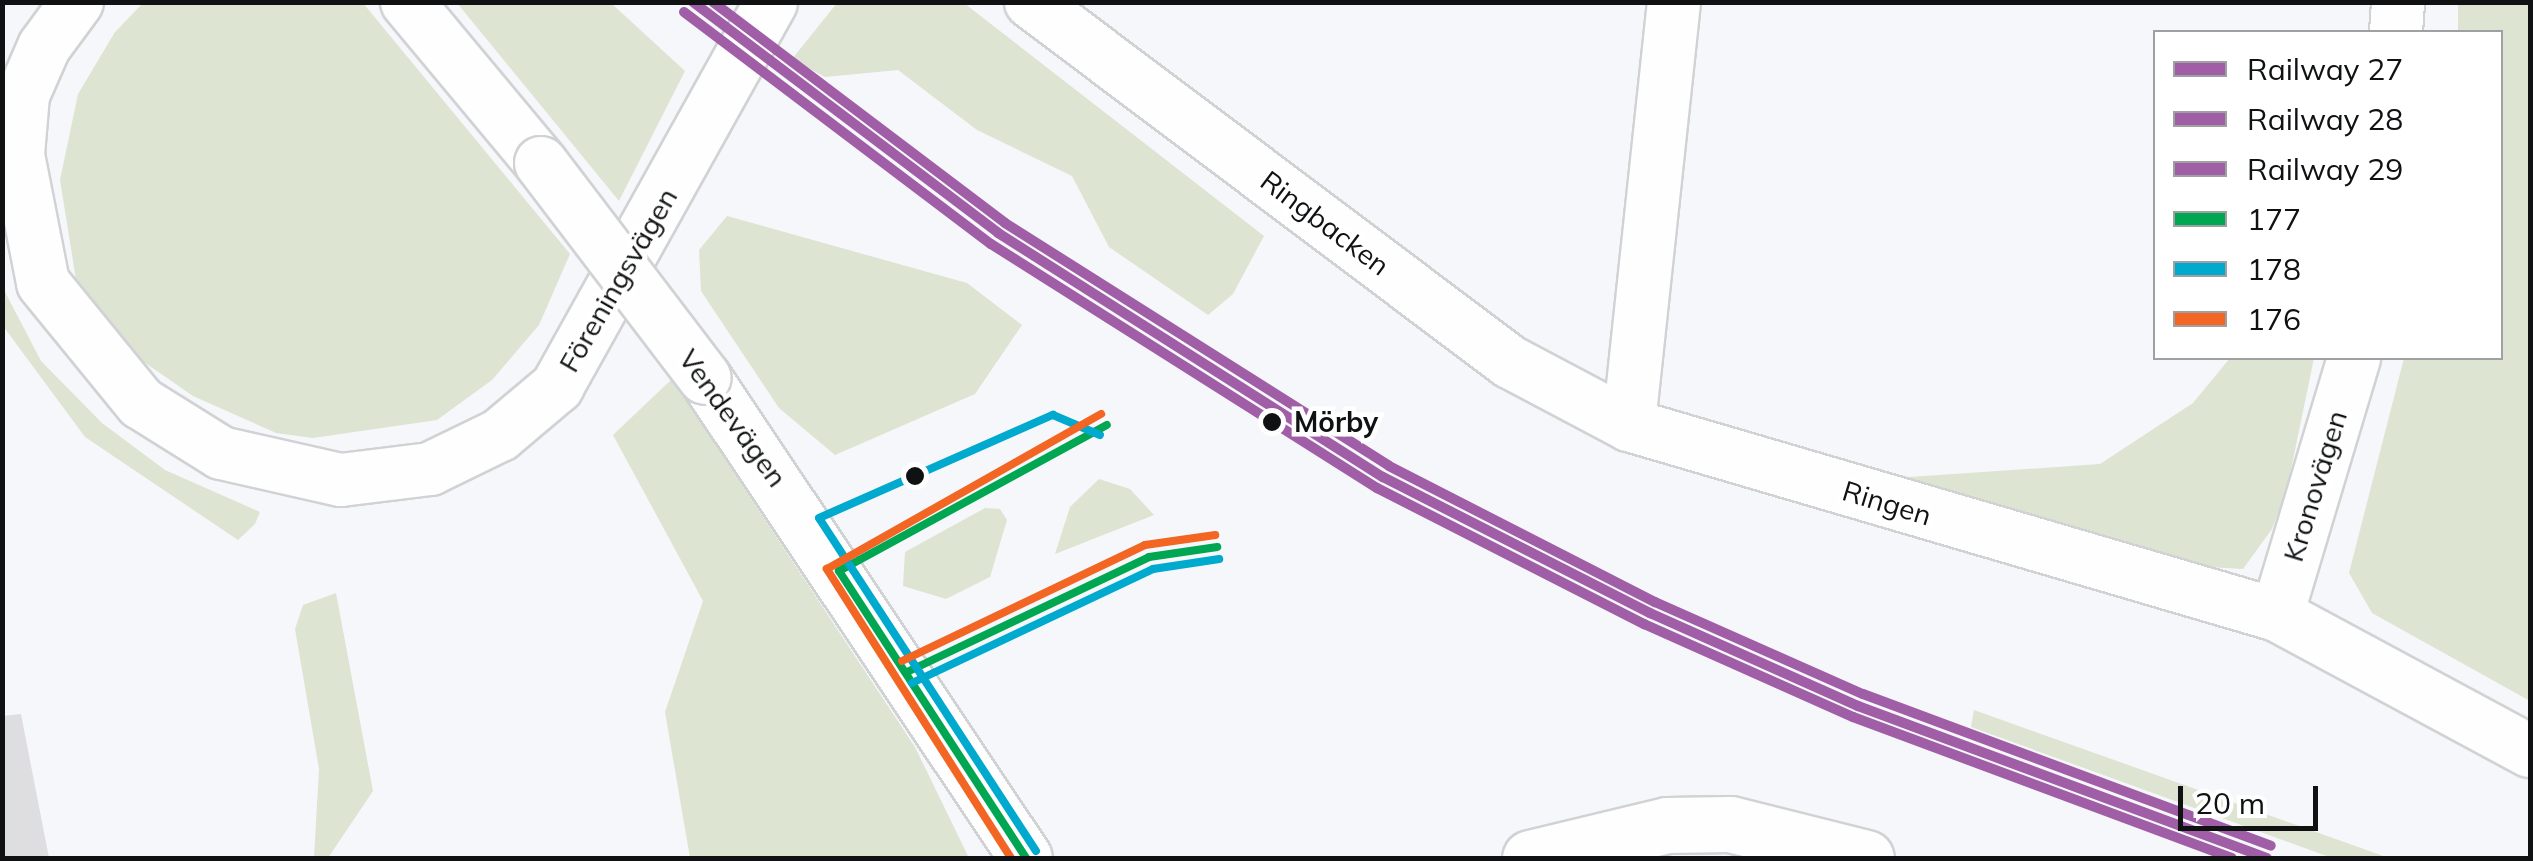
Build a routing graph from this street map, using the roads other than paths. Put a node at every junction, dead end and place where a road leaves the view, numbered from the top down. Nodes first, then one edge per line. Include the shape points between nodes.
1 (78, 2) edge
2 (407, 2) edge
3 (771, 2) edge
4 (1031, 2) edge
5 (1674, 2) edge
6 (2398, 2) edge
7 (2396, 30) edge
8 (2353, 360) edge
9 (1630, 425) junction
10 (2277, 615) junction
11 (2530, 751) edge
12 (1026, 858) edge
13 (1530, 858) edge
14 (1866, 858) edge

1 - 3 street, Föreningsvägen via 44,47 23,95 18,155 43,283 142,402 221,453 341,480 430,469 500,435 557,388
2 - 12 street, Vendevägen, bridge via 706,378
4 - 9 street, Ringbacken via 1510,362
5 - 9 street
6 - 7 street
8 - 10 street, Kronovägen
9 - 10 street, Ringen
10 - 11 street, Ringen
13 - 14 highway via 1668,825 1730,824

